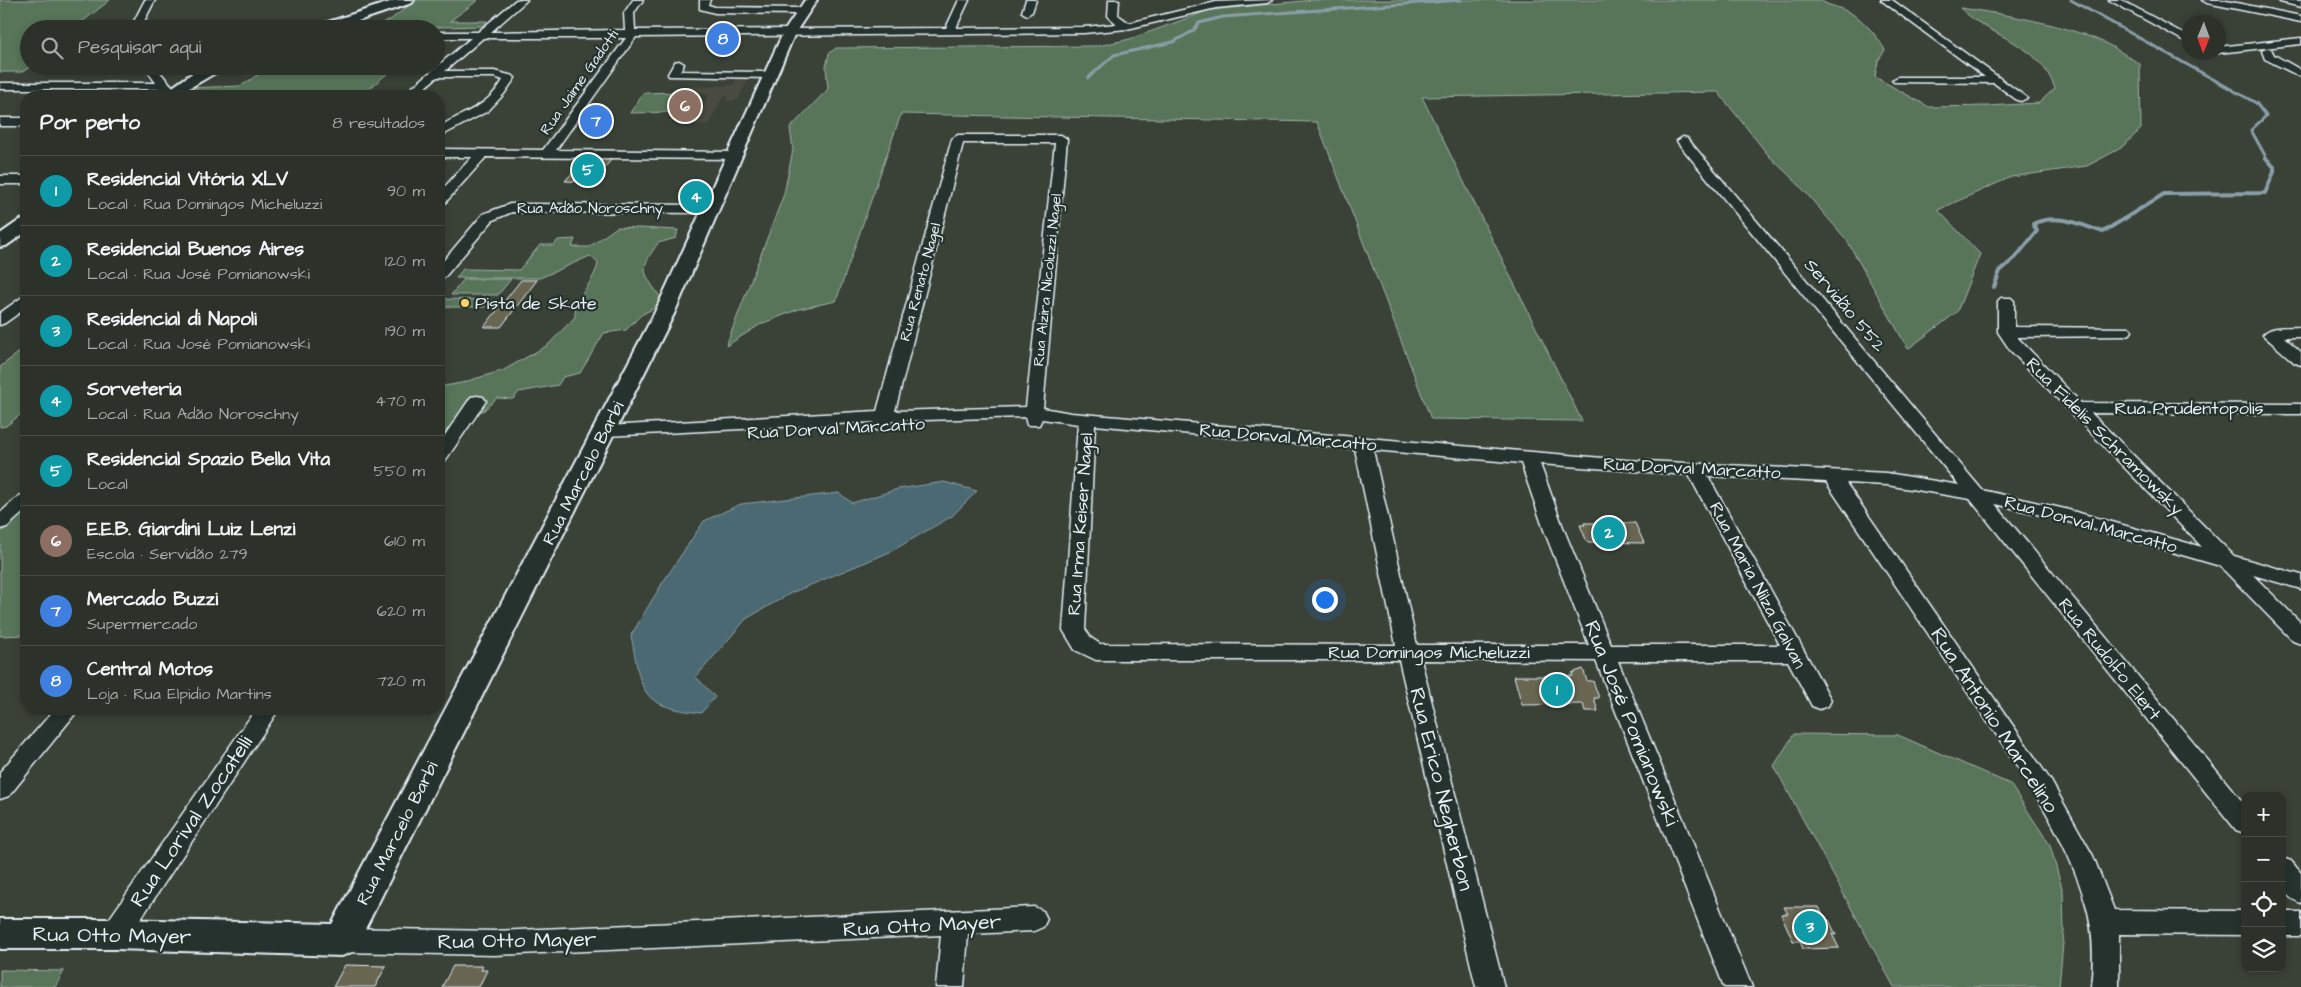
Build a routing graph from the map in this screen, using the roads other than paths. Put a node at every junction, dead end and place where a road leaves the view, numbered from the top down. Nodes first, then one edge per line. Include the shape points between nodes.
1 (150, 0) edge
2 (408, 0) edge
3 (522, 0) edge
4 (638, 0) edge
5 (705, 0) edge
6 (735, 0) edge
7 (964, 0) edge
8 (1031, 0) edge
9 (1114, 0) edge
10 (1267, 0) edge
11 (1886, 0) edge
12 (2114, 0) edge
13 (2207, 0) edge
14 (2283, 0) edge
15 (2298, 2) edge
16 (1195, 4) edge
17 (807, 6) edge
18 (725, 11) junction
19 (1027, 12) dead end
20 (2301, 19) edge
21 (140, 20) edge
22 (348, 20) edge
23 (1127, 26) junction
24 (950, 31) junction
25 (789, 33) junction
26 (480, 34) junction
27 (632, 34) junction
28 (445, 35) edge
29 (2181, 36) edge
30 (2301, 41) edge
31 (2255, 46) junction
32 (2301, 47) edge
33 (2226, 49) edge
34 (2267, 51) junction
35 (2237, 55) dead end
36 (445, 64) edge
37 (679, 64) dead end
38 (445, 74) edge
39 (2301, 74) edge
40 (155, 75) edge
41 (198, 75) edge
42 (432, 75) edge
43 (769, 75) junction
44 (1898, 80) dead end
45 (1996, 80) junction
46 (0, 86) edge
47 (111, 90) edge
48 (166, 90) edge
49 (171, 90) edge
50 (415, 90) edge
51 (2021, 98) dead end
52 (0, 122) edge
53 (20, 122) edge
54 (445, 129) edge
55 (958, 139) joint
56 (1684, 141) dead end
57 (445, 153) edge
58 (483, 153) junction
59 (547, 154) junction
60 (734, 156) junction
61 (0, 180) edge
62 (20, 180) edge
63 (445, 194) edge
64 (711, 209) junction
65 (20, 228) edge
66 (0, 242) edge
67 (445, 268) edge
68 (2006, 301) dead end
69 (20, 305) edge
70 (0, 320) edge
71 (2124, 331) dead end
72 (2006, 332) junction
73 (2301, 332) edge
74 (2301, 360) edge
75 (477, 401) dead end
76 (2078, 408) junction
77 (2301, 409) edge
78 (1033, 416) junction
79 (1079, 419) junction
80 (883, 421) junction
81 (604, 435) junction
82 (1363, 444) junction
83 (445, 448) edge
84 (1528, 457) junction
85 (1696, 470) junction
86 (1831, 475) junction
87 (1976, 494) junction
88 (20, 505) edge
89 (0, 523) edge
90 (2228, 561) junction
91 (2301, 582) edge
92 (1074, 630) joint
93 (2301, 636) edge
94 (1408, 652) junction
95 (1604, 653) junction
96 (1794, 653) junction
97 (1820, 700) dead end
98 (63, 715) edge
99 (264, 715) edge
100 (0, 789) edge
101 (2241, 818) edge
102 (2286, 874) edge
103 (2301, 892) edge
104 (1034, 919) dead end
105 (2104, 922) junction
106 (955, 924) junction
107 (2241, 924) edge
108 (2286, 924) edge
109 (2301, 924) edge
110 (0, 934) edge
111 (115, 934) junction
112 (342, 940) junction
113 (950, 987) edge
114 (1490, 987) edge
115 (1738, 987) edge
116 (2105, 987) edge

1 - 21 street
2 - 22 street
3 - 26 street
4 - 27 street, Rua Jaime Gadotti via 629,13
5 - 18 street via 703,7
6 - 18 street
7 - 24 street
8 - 19 street
9 - 23 street via 1113,16
10 - 16 street
11 - 45 street
12 - 29 street
13 - 20 street
14 - 15 street
16 - 23 street
17 - 18 street
17 - 25 street, Rua Marcelo Barbi
23 - 24 street via 1084,30
24 - 25 street
25 - 27 street
25 - 43 street, Rua Marcelo Barbi
26 - 27 street
26 - 28 street
26 - 36 street
27 - 59 street, Rua Jaime Gadotti
30 - 31 street
31 - 33 street
31 - 34 street
32 - 34 street
34 - 35 street
34 - 39 street via 2269,57
37 - 43 street via 672,74
38 - 54 street via 494,74 509,78 488,105
40 - 48 street
41 - 49 street
42 - 50 street
43 - 60 street, Rua Marcelo Barbi
44 - 45 street
45 - 51 street
46 - 47 street
52 - 53 street
55 - 78 street, Rua Alzira Nicoluzzi Nagel via 1061,139
55 - 80 street, Rua Renato Nagel
56 - 87 street, Servidão 552
57 - 58 street
58 - 59 street
58 - 63 street
59 - 60 street
60 - 64 street, Rua Marcelo Barbi
61 - 62 street
64 - 67 street, Rua Adão Noroschny via 510,208 488,217
64 - 81 street, Rua Marcelo Barbi
65 - 66 street
68 - 72 street
69 - 70 street
71 - 72 street
72 - 76 street, Rua Fidelis Schramowsky via 2016,347
73 - 74 street via 2271,335
75 - 83 street
76 - 77 street, Rua Prudentopolis
76 - 90 street, Rua Fidelis Schramowsky
78 - 79 street, Rua Dorval Marcatto
78 - 80 street, Rua Dorval Marcatto
79 - 82 street, Rua Dorval Marcatto
79 - 92 street, Rua Irma Keiser Nagel
80 - 81 street, Rua Dorval Marcatto
81 - 112 street, Rua Marcelo Barbi
82 - 84 street, Rua Dorval Marcatto
82 - 94 street, Rua Erico Negherbon
84 - 85 street, Rua Dorval Marcatto
84 - 95 street, Rua José Pomianowski
85 - 86 street, Rua Dorval Marcatto
85 - 96 street, Rua Maria Nilza Galvan
86 - 87 street, Rua Dorval Marcatto via 1887,479
86 - 105 street, Rua Antonio Marcelino via 2022,755 2082,859
87 - 90 street, Rua Dorval Marcatto via 2065,515
87 - 101 street, Rua Rudolfo Elert
88 - 89 street
90 - 91 street, Rua Dorval Marcatto
90 - 93 street, Rua Fidelis Schramowsky
92 - 94 street, Rua Domingos Micheluzzi via 1083,644 1096,652
94 - 95 street, Rua Domingos Micheluzzi
94 - 114 street, Rua Erico Negherbon
95 - 96 street, Rua Domingos Micheluzzi
95 - 115 street, Rua José Pomianowski
96 - 97 street, Rua Maria Nilza Galvan
98 - 100 street
99 - 111 street, Rua Lorival Zocatelli
102 - 103 street
104 - 106 street, Rua Otto Mayer
105 - 107 street
105 - 116 street, Rua Antonio Marcelino via 2108,959
106 - 112 street, Rua Otto Mayer via 494,943
106 - 113 street
108 - 109 street
110 - 111 street, Rua Otto Mayer
111 - 112 street, Rua Otto Mayer

